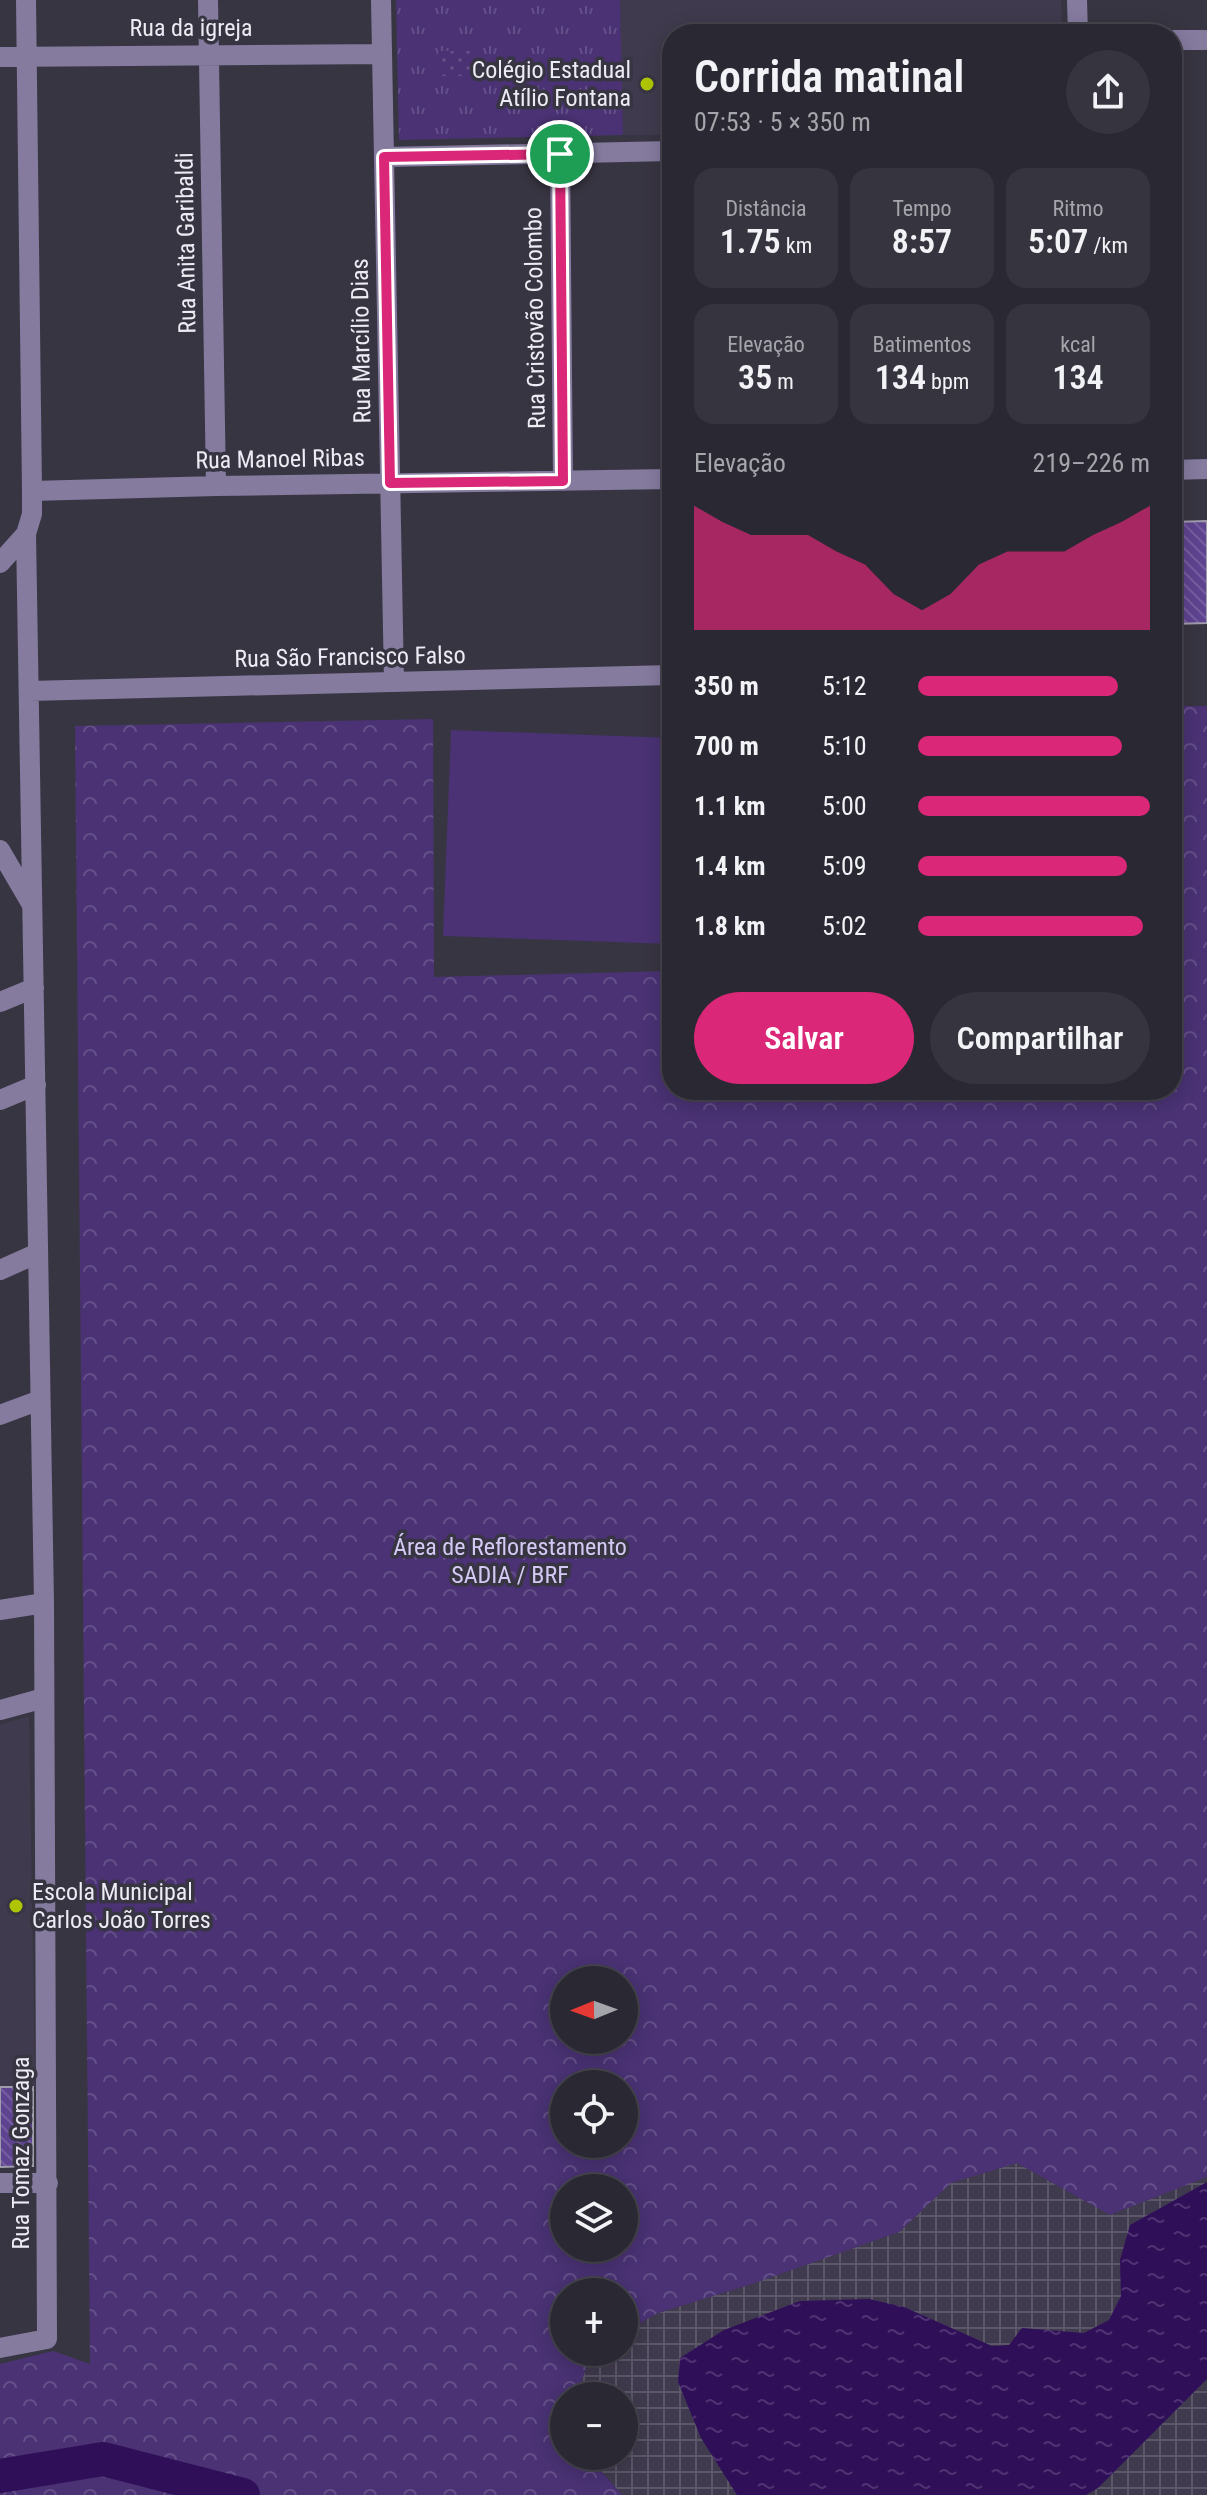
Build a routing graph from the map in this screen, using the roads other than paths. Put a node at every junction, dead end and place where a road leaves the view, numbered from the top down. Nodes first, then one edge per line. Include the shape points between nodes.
1 (26, 0) edge
2 (208, 0) edge
3 (381, 0) edge
4 (1077, 0) edge
5 (1078, 24) edge
6 (1182, 40) edge
7 (1207, 40) edge
8 (208, 54) junction
9 (382, 54) junction
10 (27, 56) junction
11 (0, 57) edge
12 (662, 151) edge
13 (560, 154) junction
14 (384, 157) junction
15 (1207, 469) edge
16 (1182, 470) edge
17 (662, 479) edge
18 (563, 481) junction
19 (390, 483) junction
20 (216, 486) junction
21 (32, 491) junction
22 (26, 534) junction
23 (0, 563) edge
24 (662, 675) edge
25 (394, 682) junction
26 (29, 691) junction
27 (0, 850) edge
28 (9, 883) edge
29 (34, 910) junction
30 (34, 988) junction
31 (0, 1002) edge
32 (36, 1085) junction
33 (0, 1100) edge
34 (36, 1254) junction
35 (0, 1270) edge
36 (40, 1400) junction
37 (0, 1415) edge
38 (44, 1603) junction
39 (0, 1610) edge
40 (44, 1698) junction
41 (0, 1710) edge
42 (0, 2183) edge
43 (48, 2183) junction
44 (0, 2348) edge

1 - 10 street, Rua Tomaz Gonzaga
2 - 8 street, Rua Anita Garibaldi
3 - 9 street, Rua Marcílio Dias
4 - 5 street
6 - 7 street
8 - 9 street, Rua da igreja
8 - 10 street, Rua da igreja
8 - 20 street, Rua Anita Garibaldi
9 - 14 street, Rua Marcílio Dias
10 - 11 street, Rua da igreja
10 - 21 street, Rua Tomaz Gonzaga
12 - 13 street
13 - 14 street
13 - 18 street, Rua Cristovão Colombo
14 - 19 street, Rua Marcílio Dias
15 - 16 street
17 - 18 street, Rua Manoel Ribas
18 - 19 street, Rua Manoel Ribas
19 - 20 street, Rua Manoel Ribas
19 - 25 street, Rua Marcílio Dias
20 - 21 street, Rua Manoel Ribas
21 - 22 street, Rua Tomaz Gonzaga
22 - 23 street
22 - 26 street, Rua Tomaz Gonzaga
24 - 25 street, Rua São Francisco Falso
25 - 26 street, Rua São Francisco Falso
26 - 29 street, Rua Tomaz Gonzaga
27 - 28 street
28 - 29 street
29 - 30 street, Rua Tomaz Gonzaga
30 - 31 street
30 - 32 street, Rua Tomaz Gonzaga
32 - 33 street
32 - 34 street, Rua Tomaz Gonzaga
34 - 35 street
34 - 36 street, Rua Tomaz Gonzaga
36 - 37 street
36 - 38 street, Rua Tomaz Gonzaga
38 - 39 street
38 - 40 street, Rua Tomaz Gonzaga
40 - 41 street
40 - 43 street, Rua Tomaz Gonzaga
42 - 43 street
43 - 44 street, Rua Tomaz Gonzaga via 47,2339

